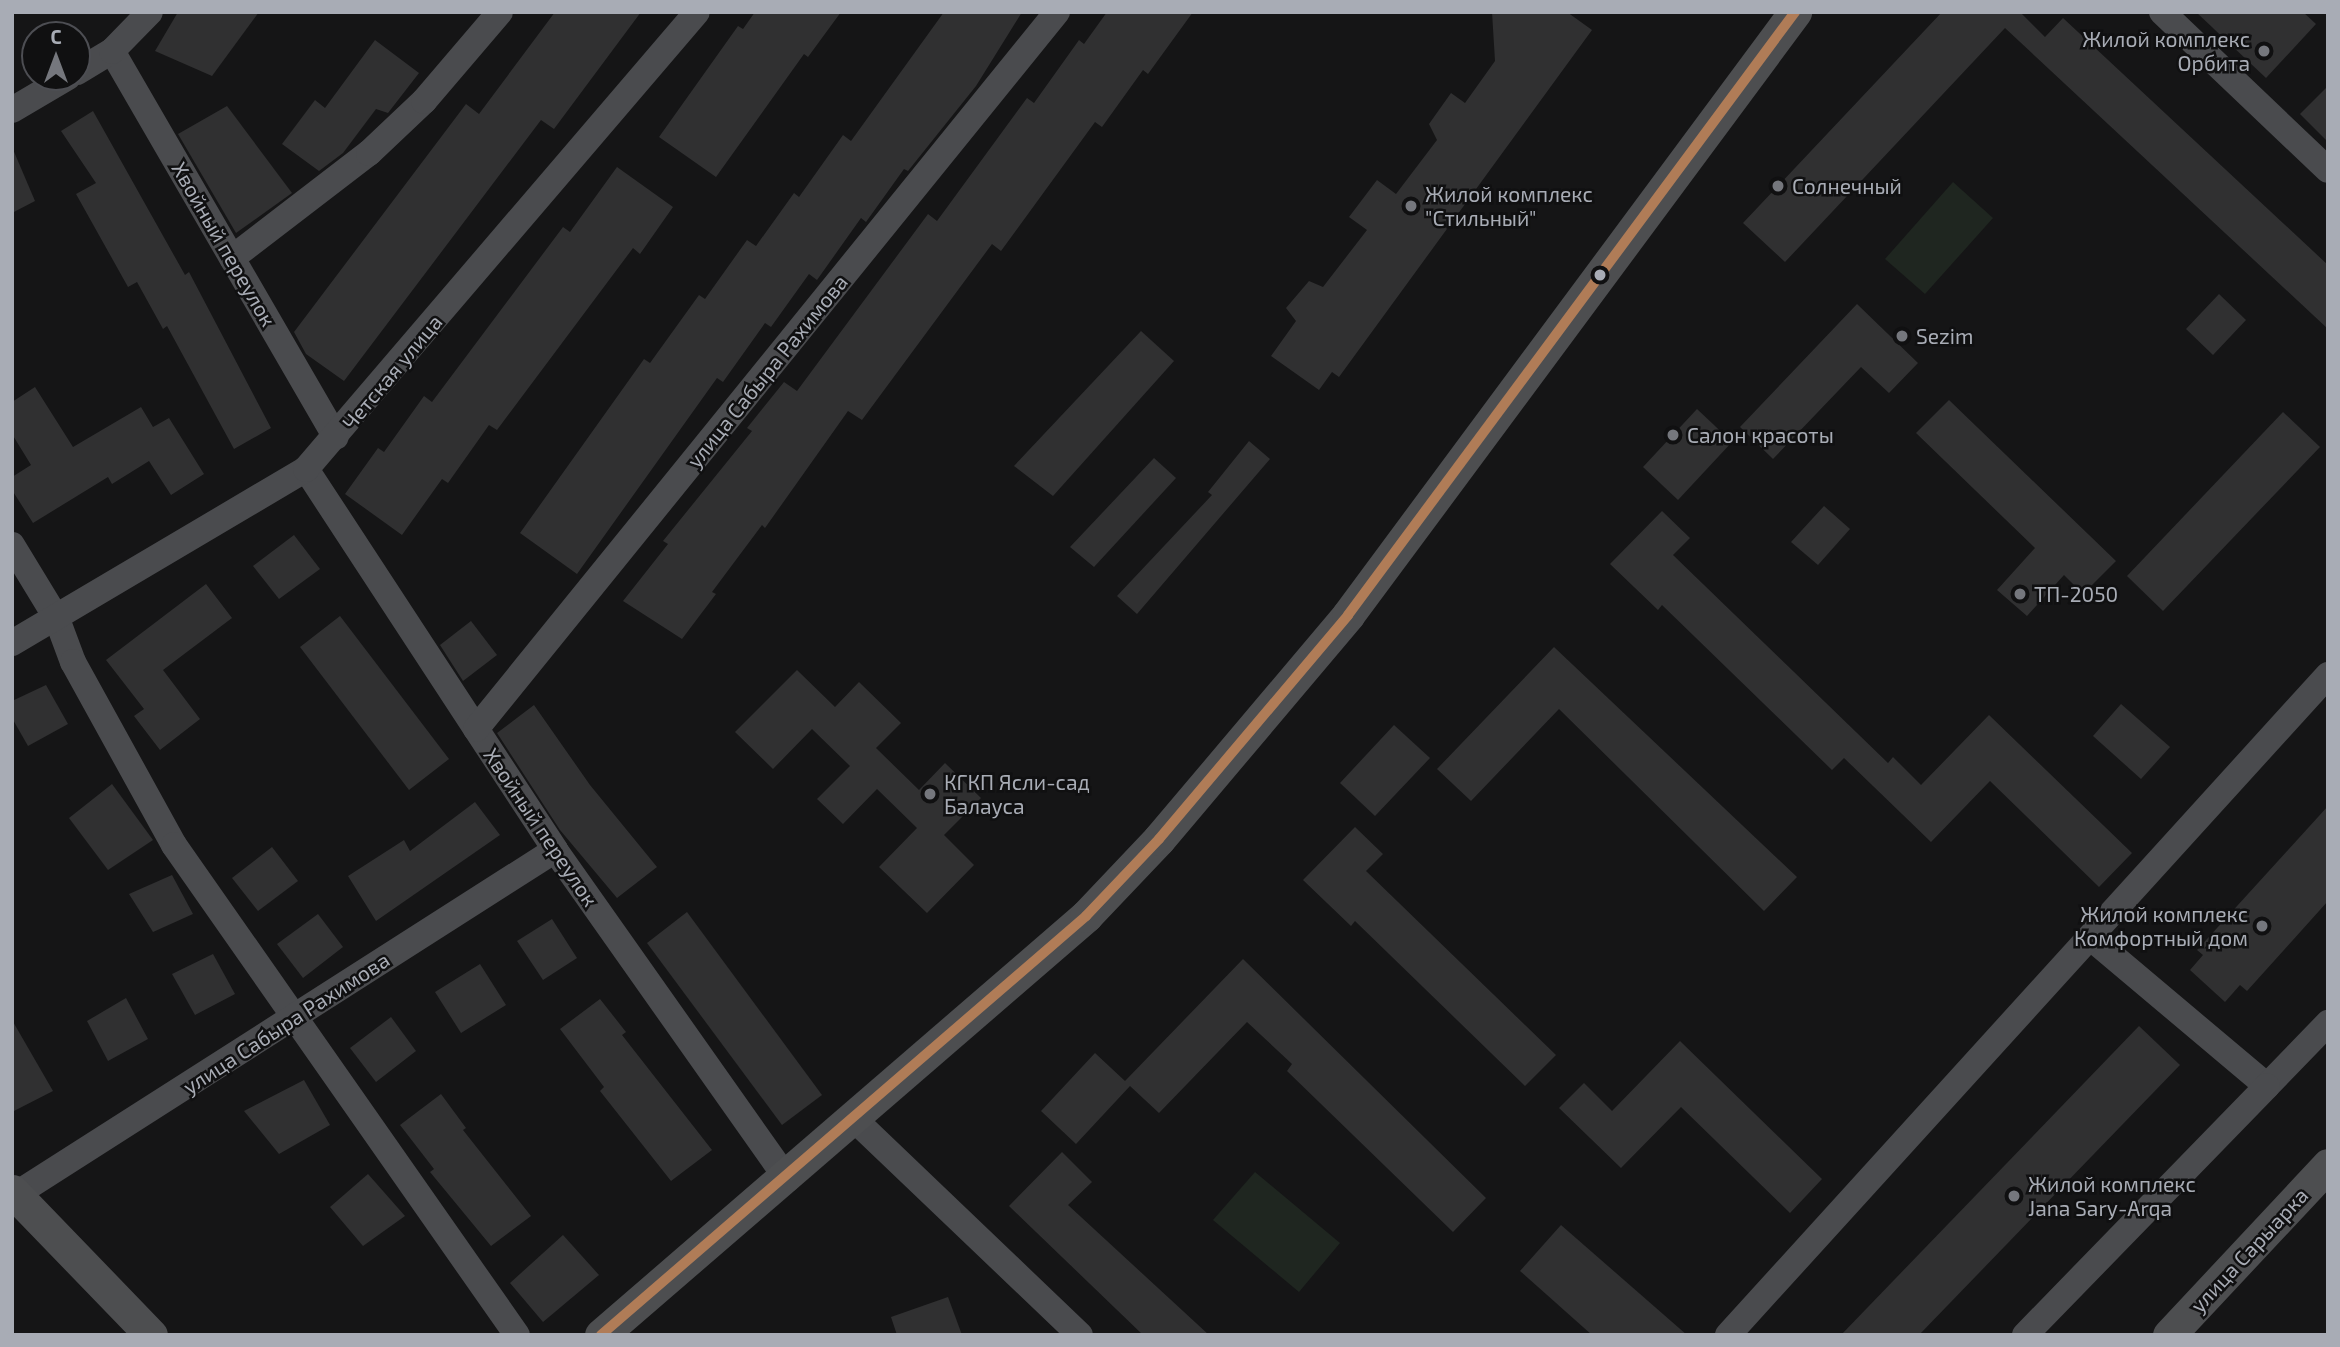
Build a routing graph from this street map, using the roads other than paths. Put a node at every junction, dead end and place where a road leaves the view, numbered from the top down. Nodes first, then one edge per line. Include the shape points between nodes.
1 (500, 12) edge
2 (697, 12) edge
3 (1057, 12) edge
4 (2162, 12) edge
5 (144, 15) edge
6 (1784, 16) edge
7 (112, 51) junction
8 (91, 64) edge
9 (44, 91) edge
10 (12, 110) edge
11 (2328, 170) edge
12 (232, 258) junction
13 (337, 437) junction
14 (306, 469) junction
15 (12, 545) edge
16 (57, 619) junction
17 (12, 643) edge
18 (2328, 675) edge
19 (476, 729) junction
20 (555, 850) junction
21 (2090, 937) junction
22 (293, 1019) junction
23 (2328, 1023) edge
24 (2267, 1086) junction
25 (855, 1120) junction
26 (2328, 1165) edge
27 (787, 1179) junction
28 (14, 1193) edge
29 (151, 1335) edge
30 (517, 1335) edge
31 (601, 1335) edge
32 (1080, 1335) edge
33 (1728, 1335) edge
34 (2025, 1335) edge
35 (2169, 1335) edge

1 - 12 street via 425,101 369,153
2 - 13 street, Четская улица
3 - 19 street, улица Сабыра Рахимова
4 - 11 street
5 - 7 street
6 - 25 main road via 1348,615 1168,828 1086,916
7 - 8 street
7 - 12 street, Хвойный переулок
9 - 10 street
12 - 13 street, Хвойный переулок
13 - 14 street, Четская улица
14 - 16 street, Четская улица
14 - 19 street, Хвойный переулок
15 - 16 street
16 - 17 street, Четская улица
16 - 22 street via 73,662 174,845
18 - 21 street
19 - 20 street, Хвойный переулок
20 - 22 street, улица Сабыра Рахимова
20 - 27 street, Хвойный переулок
21 - 24 street
21 - 33 street
22 - 28 street, улица Сабыра Рахимова
22 - 30 street
23 - 24 street
24 - 34 street
25 - 27 main road
25 - 32 street
26 - 35 main road, улица Сарыарка
27 - 31 main road
28 - 29 main road

